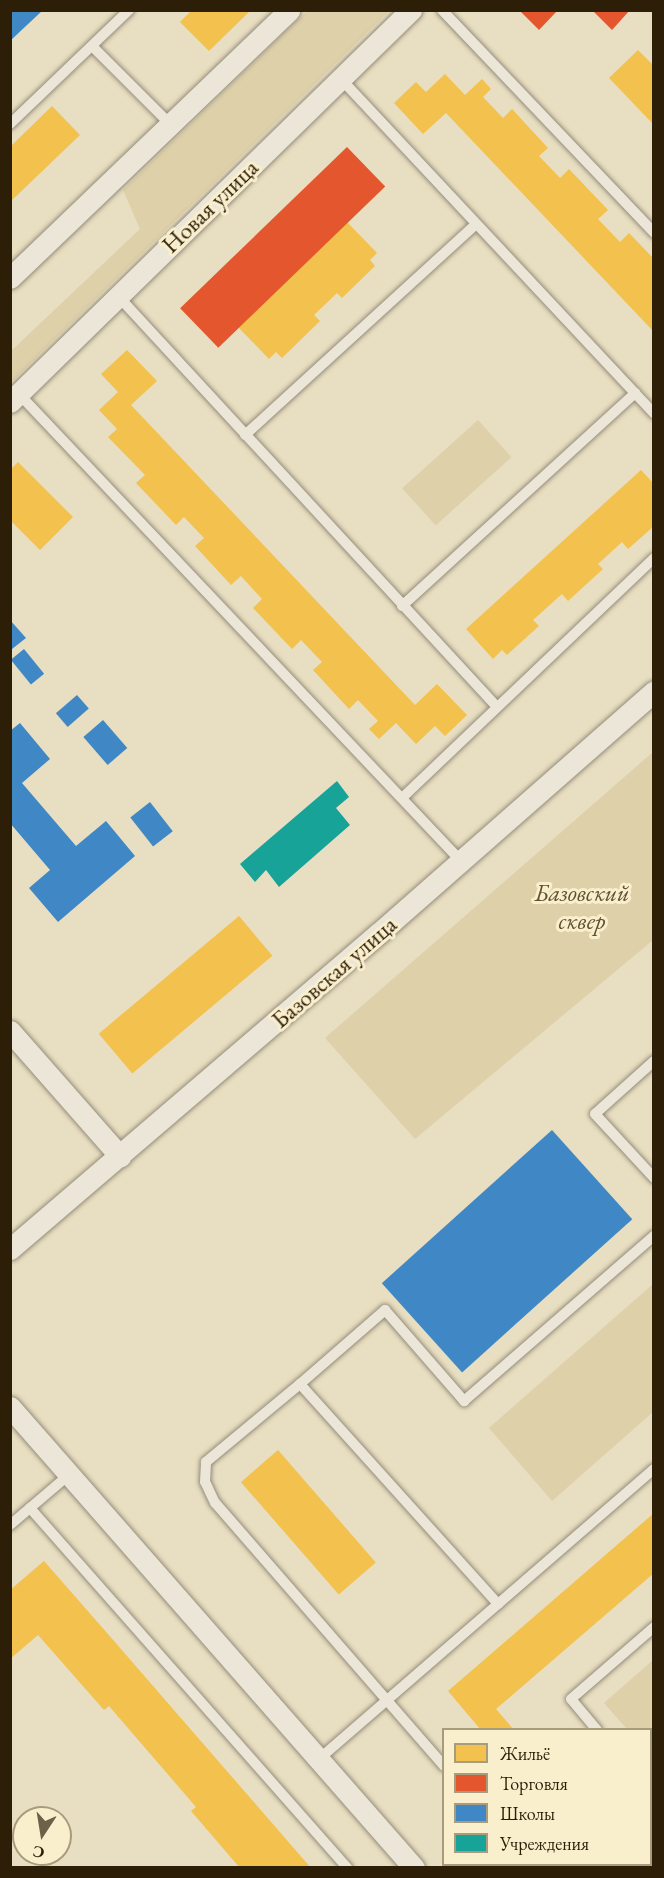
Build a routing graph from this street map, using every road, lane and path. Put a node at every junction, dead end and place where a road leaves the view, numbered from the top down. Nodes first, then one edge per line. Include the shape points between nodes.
1 (129, 10) edge
2 (289, 10) edge
3 (411, 10) edge
4 (442, 10) edge
5 (92, 46) junction
6 (341, 79) junction
7 (10, 124) edge
8 (170, 124) junction
9 (476, 224) junction
10 (654, 233) edge
11 (10, 278) edge
12 (118, 296) junction
13 (635, 393) junction
14 (14, 398) edge
15 (654, 413) edge
16 (245, 435) junction
17 (654, 558) edge
18 (402, 606) junction
19 (654, 691) edge
20 (497, 707) junction
21 (402, 798) junction
22 (461, 861) junction
23 (10, 1031) edge
24 (654, 1061) edge
25 (120, 1156) junction
26 (654, 1178) edge
27 (654, 1236) edge
28 (10, 1249) edge
29 (300, 1384) junction
30 (10, 1407) edge
31 (654, 1469) edge
32 (70, 1474) junction
33 (30, 1508) junction
34 (10, 1525) edge
35 (498, 1604) junction
36 (654, 1627) edge
37 (387, 1701) junction
38 (595, 1728) edge
39 (319, 1759) junction
40 (442, 1764) edge
41 (347, 1868) edge
42 (414, 1868) edge

1 - 5 lane
2 - 8 street
3 - 6 street, Новая улица
4 - 10 lane
5 - 7 lane
5 - 8 lane
6 - 9 lane
6 - 12 street, Новая улица
8 - 11 street
9 - 13 lane
9 - 16 lane
12 - 14 street, Новая улица
12 - 16 lane
13 - 15 lane
13 - 18 lane
14 - 21 lane
16 - 18 lane
17 - 20 lane
18 - 20 lane
19 - 22 street, Базовская улица
20 - 21 lane
21 - 22 lane
22 - 25 street, Базовская улица
23 - 25 street
24 - 26 lane via 595,1114
25 - 28 street, Базовская улица
27 - 29 lane via 464,1401 385,1310
29 - 35 lane
29 - 37 lane via 206,1462 205,1482 215,1503
30 - 32 street
31 - 35 lane
32 - 33 lane
32 - 39 street
33 - 34 lane
33 - 41 lane
35 - 37 lane
36 - 38 lane via 571,1699
37 - 39 lane
37 - 40 lane
39 - 42 street

